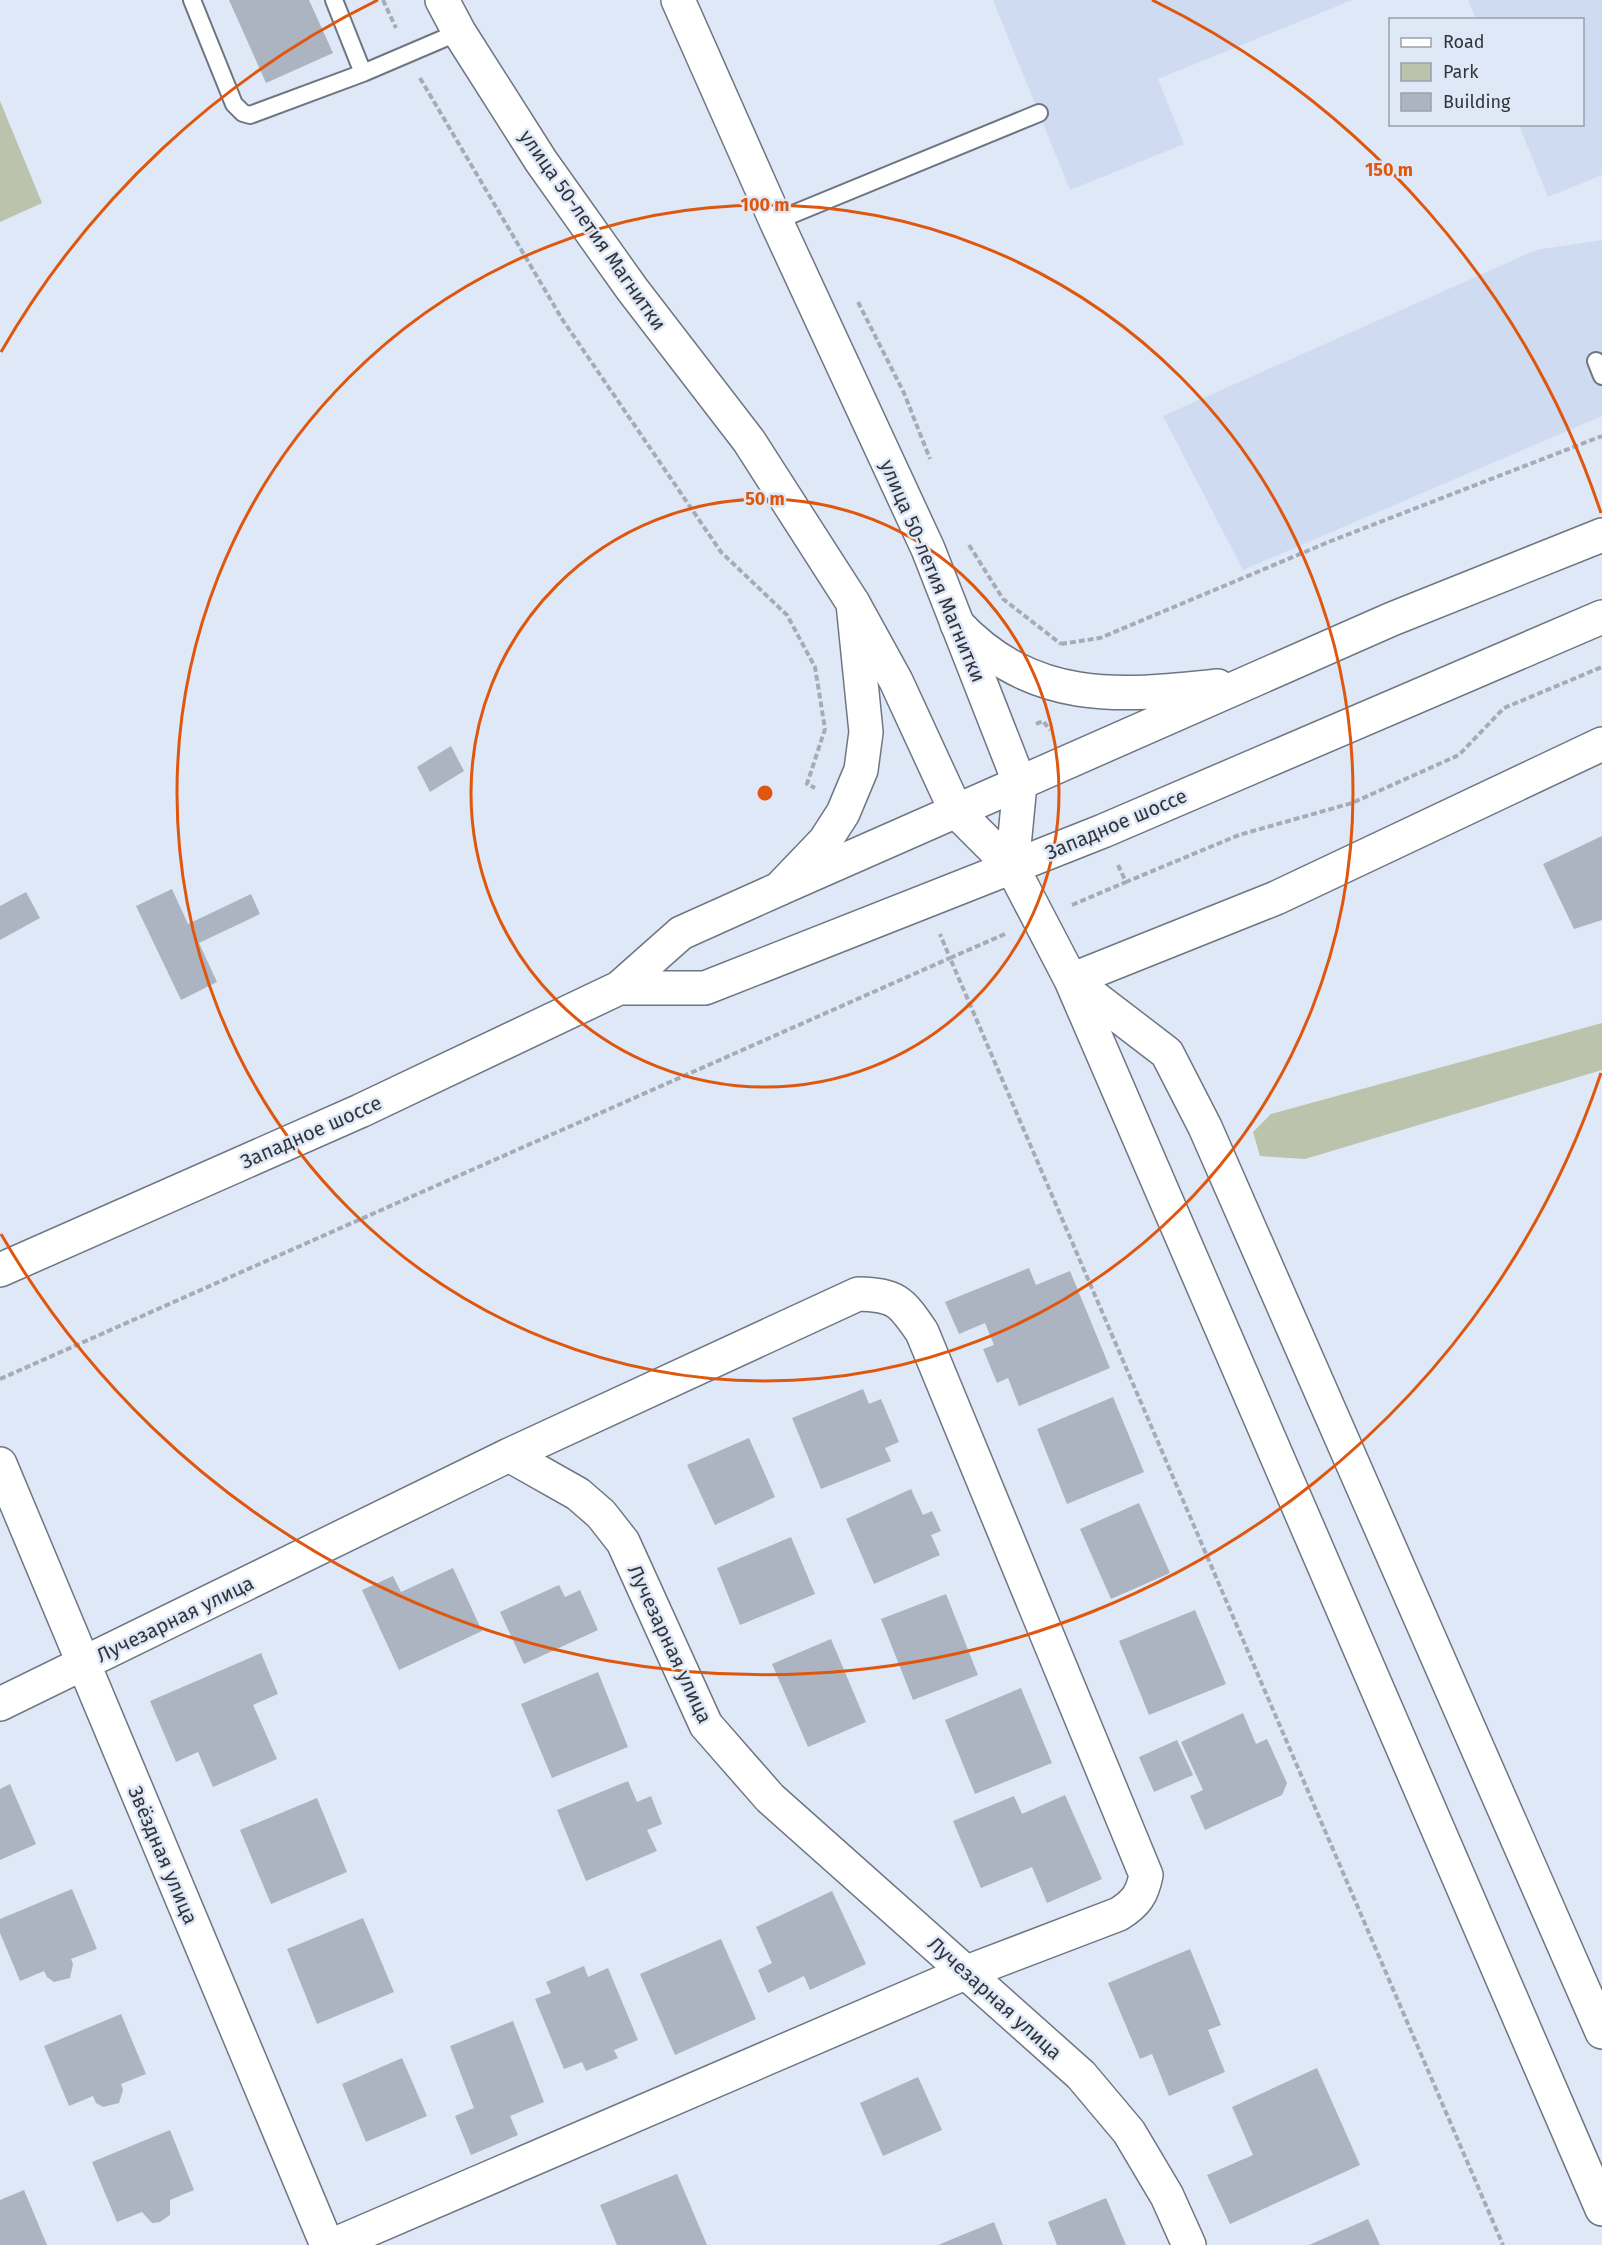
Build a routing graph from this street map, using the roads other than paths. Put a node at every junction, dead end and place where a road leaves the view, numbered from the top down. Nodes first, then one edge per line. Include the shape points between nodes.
1 (192, 0) edge
2 (334, 0) edge
3 (442, 0) edge
4 (678, 0) edge
5 (459, 32) junction
6 (363, 73) junction
7 (1039, 113) dead end
8 (776, 221) junction
9 (1602, 535) edge
10 (853, 603) junction
11 (1602, 617) edge
12 (957, 624) junction
13 (1250, 682) junction
14 (1602, 744) edge
15 (1020, 783) junction
16 (956, 811) junction
17 (1012, 867) junction
18 (778, 889) junction
19 (1071, 980) junction
20 (619, 988) junction
21 (0, 1270) edge
22 (509, 1455) junction
23 (0, 1464) edge
24 (84, 1664) junction
25 (0, 1704) edge
26 (967, 1972) junction
27 (1602, 2032) edge
28 (1602, 2209) edge
29 (327, 2245) edge
30 (333, 2245) edge
31 (1189, 2245) edge

1 - 6 lane via 234,104 243,113 257,114
2 - 6 lane
3 - 5 street, улица 50-летия Магнитки
4 - 8 street, улица 50-летия Магнитки
5 - 6 lane
5 - 10 street, улица 50-летия Магнитки via 567,198 749,441
7 - 8 lane
8 - 12 street, улица 50-летия Магнитки via 928,549
9 - 13 street, Западное шоссе
10 - 16 street, улица 50-летия Магнитки via 896,681
10 - 18 street, улица 50-летия Магнитки via 866,732 861,770 825,841
11 - 17 street, Западное шоссе
12 - 13 street, Западное шоссе via 978,646 1004,664 1052,683 1092,692 1144,694
12 - 15 street, улица 50-летия Магнитки
13 - 15 street, Западное шоссе
14 - 19 street via 1276,898
15 - 16 street, Западное шоссе
15 - 17 street, улица 50-летия Магнитки
16 - 17 street, улица 50-летия Магнитки
16 - 18 street, Западное шоссе
17 - 19 street
17 - 20 street, Западное шоссе via 705,988
18 - 20 street, Западное шоссе via 681,933
19 - 27 street via 1167,1053 1205,1127
19 - 28 street
20 - 21 street, Западное шоссе via 360,1112
22 - 24 street, Лучезарная улица
22 - 26 street, Лучезарная улица via 578,1494 601,1514 623,1542 706,1725 732,1758 770,1798
22 - 26 street via 858,1294 884,1294 905,1306 922,1332 1146,1875 1142,1893 1119,1914
23 - 24 street, Звёздная улица
24 - 25 street, Лучезарная улица
24 - 29 street, Звёздная улица
26 - 30 street
26 - 31 street, Лучезарная улица via 1081,2075 1129,2132 1167,2196

